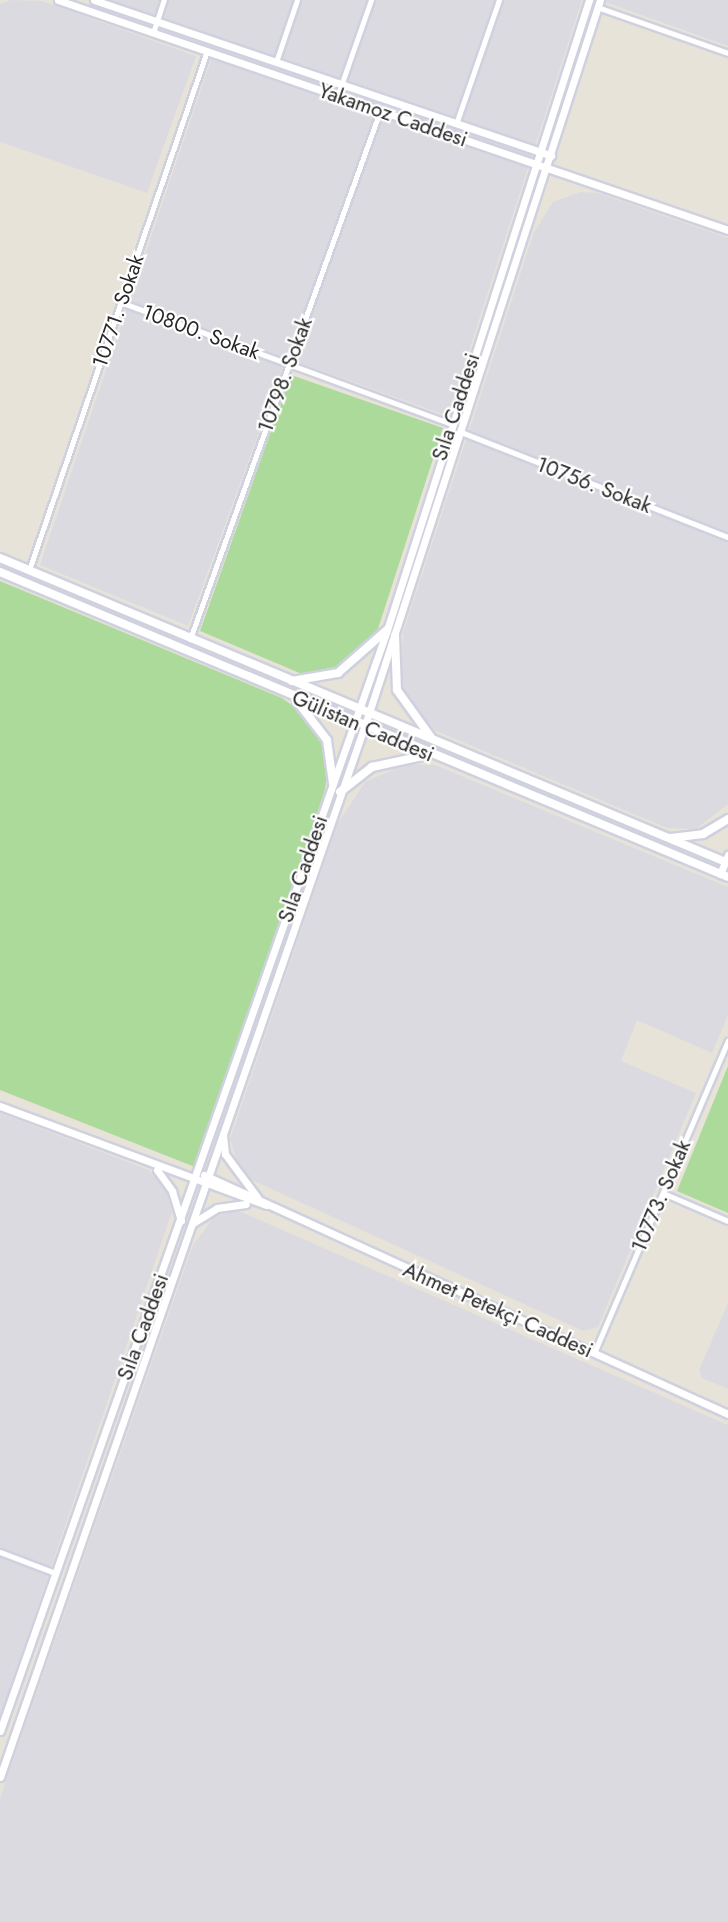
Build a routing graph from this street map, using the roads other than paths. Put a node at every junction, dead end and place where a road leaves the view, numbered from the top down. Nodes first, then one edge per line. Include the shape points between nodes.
1 (58, 0) edge
2 (94, 0) edge
3 (164, 0) edge
4 (297, 0) edge
5 (371, 0) edge
6 (499, 0) edge
7 (589, 0) edge
8 (113, 3) edge
9 (598, 3) edge
10 (157, 22) junction
11 (153, 33) junction
12 (207, 51) junction
13 (728, 53) edge
14 (276, 62) junction
15 (341, 85) junction
16 (337, 96) junction
17 (380, 111) junction
18 (456, 124) junction
19 (539, 151) junction
20 (551, 156) junction
21 (535, 164) junction
22 (547, 168) junction
23 (728, 230) edge
24 (120, 303) junction
25 (289, 365) junction
26 (451, 424) junction
27 (461, 432) junction
28 (728, 537) edge
29 (0, 558) edge
30 (28, 570) junction
31 (0, 572) edge
32 (387, 630) junction
33 (394, 636) junction
34 (190, 639) junction
35 (289, 681) junction
36 (289, 694) junction
37 (358, 708) junction
38 (369, 713) junction
39 (352, 723) junction
40 (363, 727) junction
41 (436, 741) junction
42 (430, 755) junction
43 (333, 783) junction
44 (340, 792) junction
45 (728, 819) edge
46 (669, 838) junction
47 (727, 860) edge
48 (725, 876) edge
49 (728, 1040) edge
50 (0, 1106) edge
51 (223, 1131) junction
52 (153, 1166) junction
53 (198, 1173) junction
54 (208, 1177) junction
55 (195, 1182) junction
56 (205, 1186) junction
57 (663, 1193) junction
58 (258, 1202) junction
59 (728, 1221) edge
60 (181, 1223) junction
61 (192, 1225) junction
62 (594, 1353) junction
63 (728, 1414) edge
64 (0, 1551) edge
65 (55, 1573) junction
66 (0, 1731) edge
67 (0, 1777) edge

1 - 11 street, Yakamoz Caddesi
2 - 8 street, Yakamoz Caddesi
3 - 10 street
4 - 14 street
5 - 15 street
6 - 18 street
7 - 19 street, Sıla Caddesi
8 - 10 street, Yakamoz Caddesi
9 - 13 street
9 - 20 street, Sıla Caddesi
10 - 11 street
10 - 14 street, Yakamoz Caddesi
11 - 12 street, Yakamoz Caddesi
12 - 16 street, Yakamoz Caddesi
12 - 24 street, 10771. Sokak
14 - 15 street, Yakamoz Caddesi
15 - 16 street
15 - 18 street, Yakamoz Caddesi
16 - 17 street, Yakamoz Caddesi
17 - 21 street, Yakamoz Caddesi
17 - 25 street, 10798. Sokak
18 - 19 street, Yakamoz Caddesi
19 - 20 street, Yakamoz Caddesi
19 - 21 street, Sıla Caddesi
20 - 22 street, Sıla Caddesi
21 - 22 street, Yakamoz Caddesi
21 - 26 street, Sıla Caddesi
22 - 23 street, Yakamoz Caddesi
22 - 27 street, Sıla Caddesi
24 - 25 street, 10800. Sokak
24 - 30 street, 10771. Sokak
25 - 26 street, 10800. Sokak
25 - 34 street, 10798. Sokak
26 - 32 street, Sıla Caddesi
27 - 28 street, 10756. Sokak
27 - 33 street, Sıla Caddesi
29 - 30 main road, Gülistan Caddesi
30 - 34 main road, Gülistan Caddesi
31 - 36 main road, Gülistan Caddesi
32 - 35 main road via 338,673
32 - 37 street, Sıla Caddesi
33 - 38 street, Sıla Caddesi
33 - 41 main road via 397,690 417,725
34 - 35 main road, Gülistan Caddesi
35 - 37 main road, Gülistan Caddesi
36 - 39 main road, Gülistan Caddesi
36 - 43 main road via 322,730
37 - 38 main road, Gülistan Caddesi
37 - 39 street, Sıla Caddesi
38 - 40 street, Sıla Caddesi
38 - 41 main road, Gülistan Caddesi
39 - 40 main road, Gülistan Caddesi
39 - 43 street, Sıla Caddesi
40 - 42 main road, Gülistan Caddesi
40 - 44 street, Sıla Caddesi
41 - 46 main road, Gülistan Caddesi
42 - 44 main road via 372,767
42 - 48 main road, Gülistan Caddesi
43 - 53 street, Sıla Caddesi
44 - 51 street, Sıla Caddesi
45 - 46 main road via 703,834
46 - 47 main road, Gülistan Caddesi
47 - 48 street
49 - 57 street, 10773. Sokak
50 - 52 street, Ahmet Petekçi Caddesi
51 - 54 street, Sıla Caddesi
51 - 58 street via 225,1154
52 - 55 street, Ahmet Petekçi Caddesi
52 - 60 street via 172,1191
53 - 54 street, Ahmet Petekçi Caddesi
53 - 55 street, Sıla Caddesi
54 - 56 street, Sıla Caddesi
54 - 58 street, Ahmet Petekçi Caddesi
55 - 56 street, Ahmet Petekçi Caddesi
55 - 60 street, Sıla Caddesi
56 - 58 street, Ahmet Petekçi Caddesi
56 - 61 street, Sıla Caddesi
57 - 59 street
57 - 62 street, 10773. Sokak
58 - 61 street via 225,1205
58 - 62 street, Ahmet Petekçi Caddesi
60 - 65 street, Sıla Caddesi
61 - 67 street, Sıla Caddesi
62 - 63 street, Ahmet Petekçi Caddesi
64 - 65 street
65 - 66 street, Sıla Caddesi

